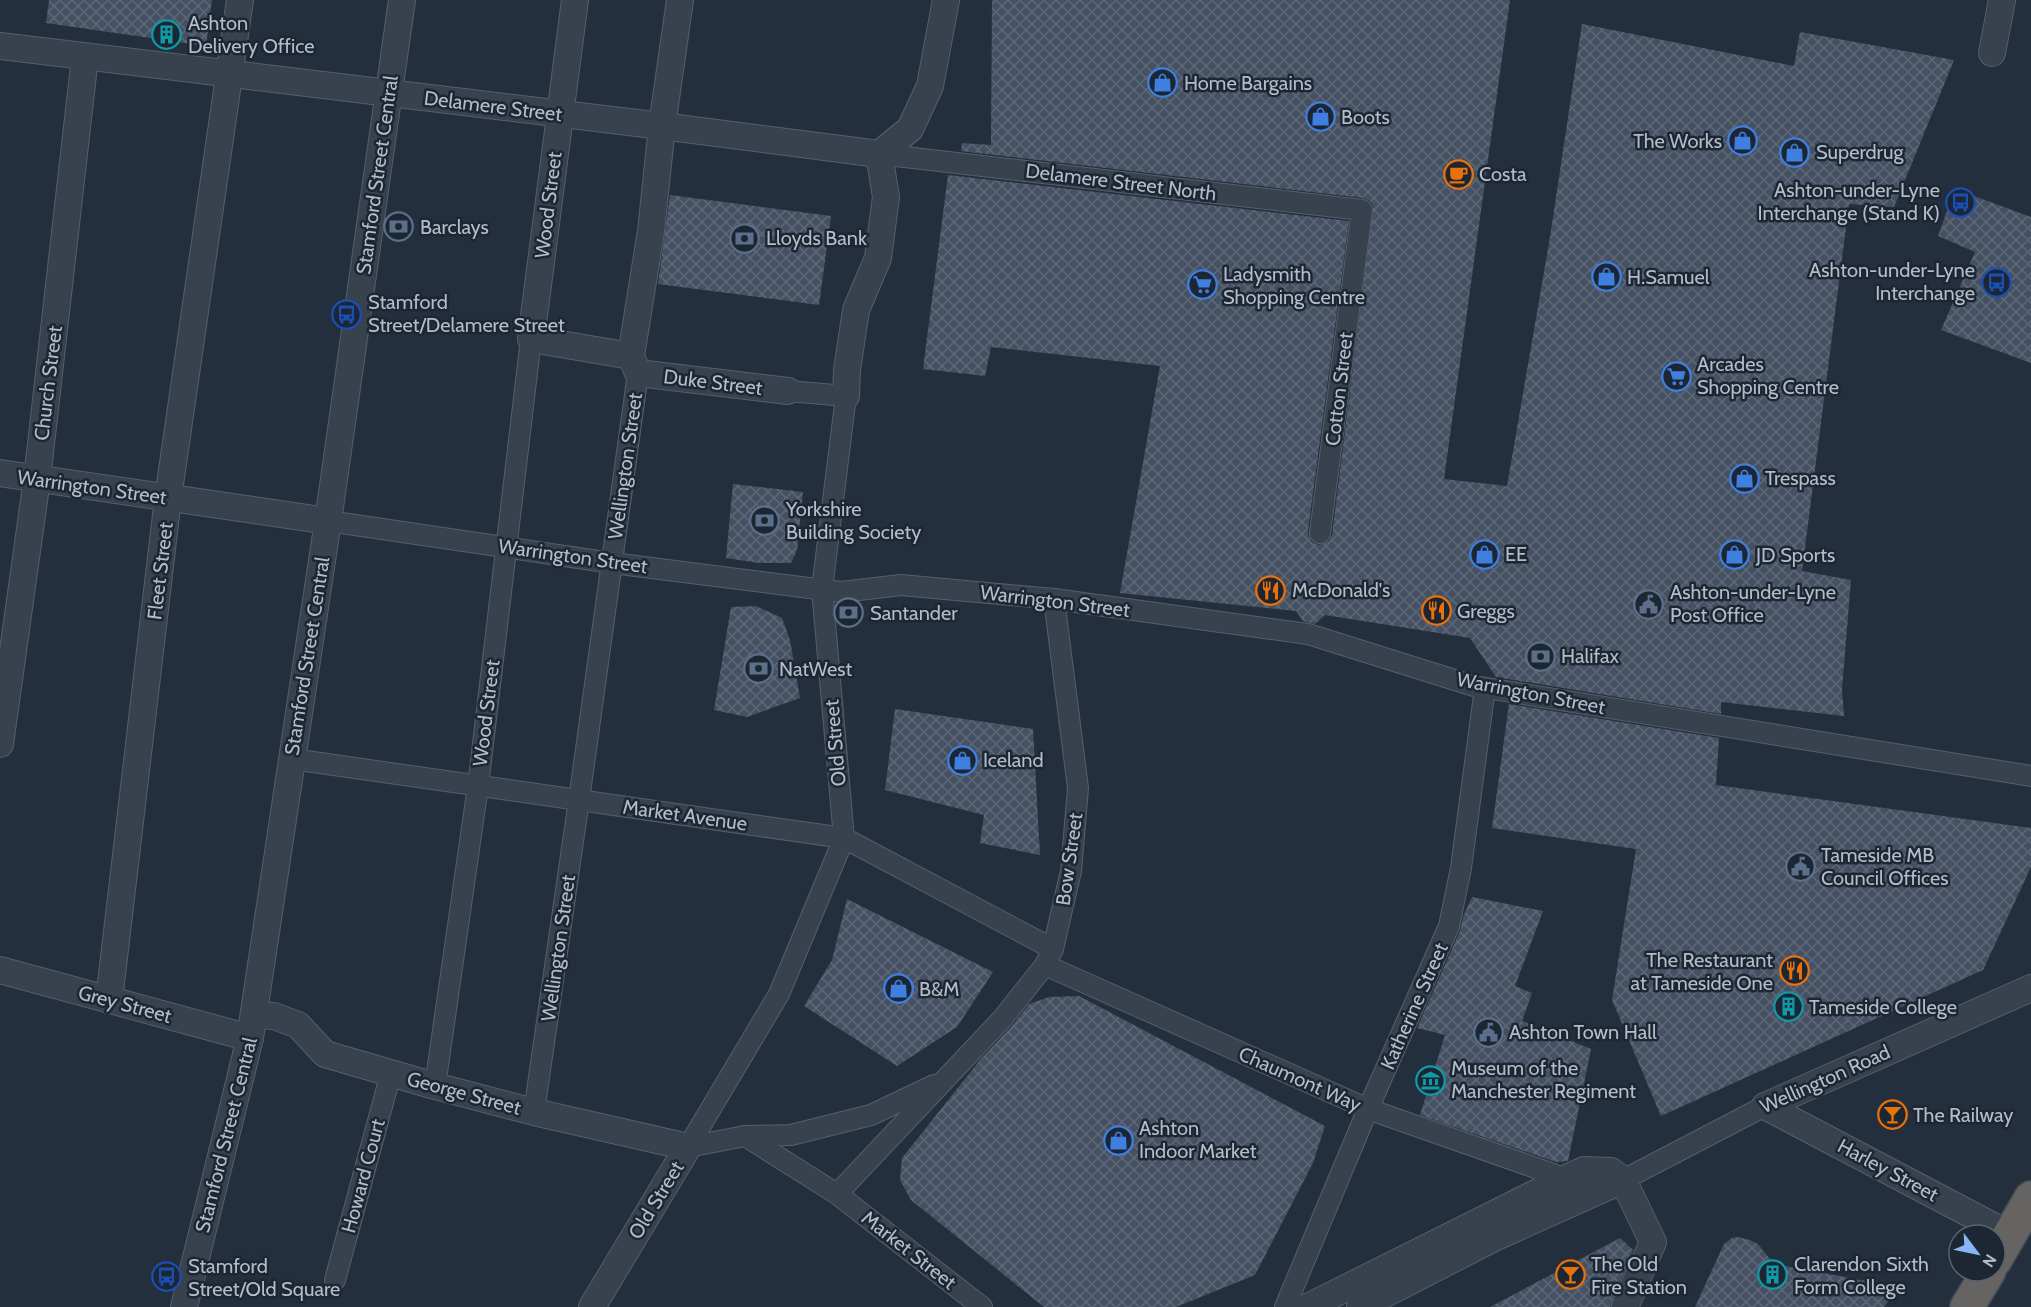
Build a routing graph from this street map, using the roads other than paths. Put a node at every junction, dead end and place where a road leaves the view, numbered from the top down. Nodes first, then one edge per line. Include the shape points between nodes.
1 (240, 0) edge
2 (402, 0) edge
3 (575, 0) edge
4 (680, 0) edge
5 (946, 0) edge
6 (2001, 0) edge
7 (0, 46) edge
8 (1992, 52) dead end
9 (85, 57) junction
10 (229, 74) junction
11 (389, 94) junction
12 (559, 114) junction
13 (662, 126) junction
14 (879, 154) junction
15 (1362, 210) joint
16 (531, 339) junction
17 (634, 365) junction
18 (788, 391) joint
19 (846, 396) junction
20 (0, 473) edge
21 (37, 479) junction
22 (168, 498) junction
23 (328, 521) junction
24 (1320, 533) dead end
25 (506, 546) junction
26 (612, 563) junction
27 (822, 589) junction
28 (1054, 599) junction
29 (1485, 688) junction
30 (0, 744) edge
31 (292, 759) junction
32 (2031, 776) edge
33 (478, 786) junction
34 (579, 800) junction
35 (844, 838) junction
36 (1049, 957) junction
37 (0, 970) edge
38 (2031, 988) edge
39 (109, 1000) junction
40 (252, 1027) junction
41 (391, 1073) junction
42 (944, 1080) junction
43 (435, 1086) junction
44 (1765, 1106) junction
45 (1368, 1109) junction
46 (534, 1112) junction
47 (745, 1136) junction
48 (688, 1147) junction
49 (1623, 1180) junction
50 (1558, 1182) junction
51 (837, 1194) junction
52 (2031, 1198) edge
53 (1962, 1223) edge
54 (2007, 1240) edge
55 (335, 1280) dead end
56 (1982, 1283) edge
57 (975, 1305) edge
58 (187, 1306) edge
59 (592, 1307) edge
60 (1285, 1307) edge
61 (1308, 1307) edge
62 (1360, 1307) edge
63 (1625, 1307) edge
64 (1967, 1307) edge

1 - 10 street, Fleet Street
2 - 11 street, Stamford Street Central
3 - 12 street, Wood Street
4 - 13 street, Wellington Street
5 - 14 street via 930,86 910,129
6 - 8 street
7 - 9 street, Delamere Street
9 - 10 street, Delamere Street
9 - 21 street, Church Street
10 - 11 street, Delamere Street
10 - 22 street, Fleet Street
11 - 12 street, Delamere Street
11 - 23 street, Stamford Street Central
12 - 13 street, Delamere Street
12 - 16 street, Wood Street
13 - 14 street, Delamere Street
13 - 17 street, Wellington Street
14 - 15 street, Delamere Street North
14 - 19 street, Old Street via 886,197 878,258 856,310 846,370
15 - 24 street, Cotton Street
16 - 17 street
16 - 25 street, Wood Street
17 - 18 street, Duke Street
17 - 26 street, Wellington Street
18 - 19 street
19 - 27 street, Old Street
20 - 21 street, Warrington Street
21 - 22 street, Warrington Street
21 - 30 street, Church Street
22 - 23 street, Warrington Street
22 - 39 street, Fleet Street
23 - 25 street, Warrington Street
23 - 31 street, Stamford Street Central
25 - 26 street, Warrington Street
25 - 33 street, Wood Street
26 - 27 street, Warrington Street
26 - 34 street, Wellington Street
27 - 28 street, Warrington Street via 841,592 901,585
27 - 35 street, Old Street
28 - 29 street, Warrington Street via 1308,634
28 - 36 street, Bow Street via 1078,788 1071,871
29 - 32 street, Warrington Street
29 - 45 street, Katherine Street via 1461,868 1449,926
31 - 33 street, Market Avenue
31 - 40 street, Stamford Street Central
33 - 34 street, Market Avenue
33 - 43 street, Wood Street
34 - 35 street, Market Avenue
34 - 46 street, Wellington Street
35 - 36 street, Market Avenue
35 - 48 street, Old Street via 778,994
36 - 42 street, Bow Street via 1003,1018
36 - 45 street, Chaumont Way
37 - 39 street, Grey Street
38 - 44 street, Wellington Road
39 - 40 street, Grey Street
40 - 41 street, George Street via 274,1016 298,1025 325,1054
40 - 58 street, Stamford Street Central
41 - 43 street, George Street
41 - 55 street, Howard Court
42 - 47 street, Bow Street via 871,1115 791,1135
42 - 51 street, Bow Street
43 - 46 street, George Street
44 - 49 street, Wellington Road
44 - 53 street, Harley Street
45 - 50 street, Chaumont Way via 1553,1174
45 - 60 street, Katherine Street
46 - 48 street, George Street
47 - 48 street, Bow Street
47 - 51 street, Market Street
48 - 59 street, Old Street
49 - 50 street via 1611,1172 1584,1170
49 - 62 street, Wellington Road via 1494,1238
49 - 63 street via 1653,1242
50 - 61 street
51 - 57 street, Market Street
52 - 54 highway
56 - 64 highway

